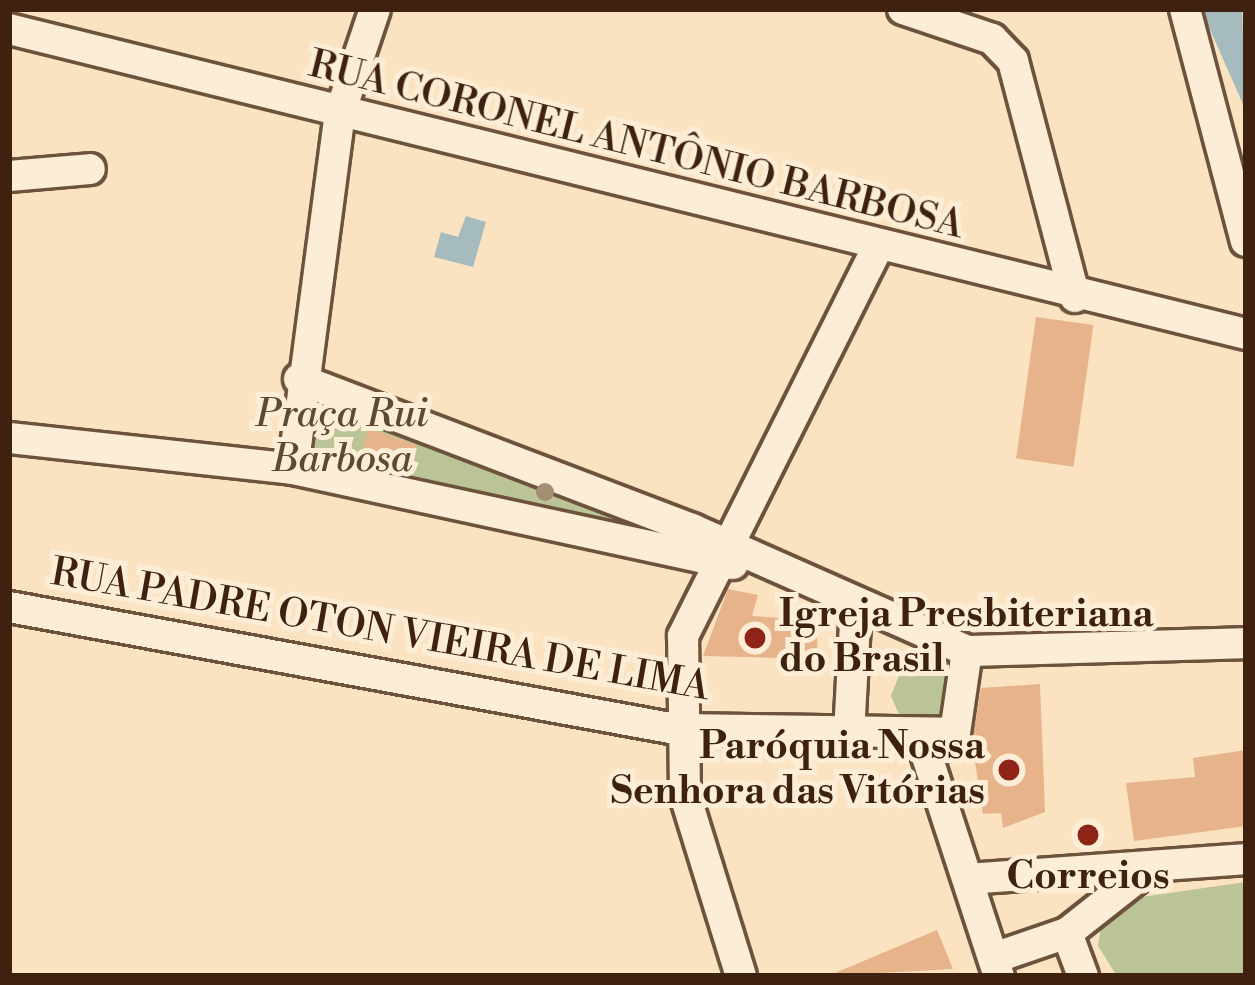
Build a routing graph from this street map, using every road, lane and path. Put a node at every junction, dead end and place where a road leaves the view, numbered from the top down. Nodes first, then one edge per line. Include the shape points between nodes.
1 (375, 9) edge
2 (903, 9) edge
3 (1185, 9) edge
4 (9, 29) edge
5 (340, 113) junction
6 (90, 169) dead end
7 (9, 176) edge
8 (1246, 241) edge
9 (878, 244) junction
10 (1075, 297) junction
11 (1246, 334) edge
12 (299, 380) junction
13 (9, 438) edge
14 (293, 469) junction
15 (718, 554) junction
16 (856, 606) junction
17 (9, 607) edge
18 (1246, 644) edge
19 (967, 651) junction
20 (676, 729) junction
21 (849, 734) junction
22 (920, 735) junction
23 (1246, 860) edge
24 (1143, 873) junction
25 (968, 879) junction
26 (1066, 933) junction
27 (997, 967) edge
28 (742, 976) edge
29 (1083, 976) edge

1 - 5 street
2 - 10 street via 992,39 1013,61
3 - 8 street
4 - 5 street, RUA CORONEL ANTÔNIO BARBOSA
5 - 9 street, RUA CORONEL ANTÔNIO BARBOSA
5 - 12 street
6 - 7 street
9 - 10 street, RUA CORONEL ANTÔNIO BARBOSA
9 - 15 street
10 - 11 street, RUA CORONEL ANTÔNIO BARBOSA
12 - 14 street
12 - 15 street
13 - 14 street
14 - 15 street
15 - 16 street
15 - 20 street via 683,636
16 - 19 street
16 - 21 street
17 - 20 street, RUA PADRE OTON VIEIRA DE LIMA
18 - 19 street
19 - 22 street, RUA PADRE OTON VIEIRA DE LIMA via 955,733
20 - 21 street, RUA PADRE OTON VIEIRA DE LIMA
20 - 28 street
21 - 22 street, RUA PADRE OTON VIEIRA DE LIMA
22 - 25 street
23 - 24 street
24 - 25 street
24 - 26 street
25 - 27 street
26 - 27 street
26 - 29 street

